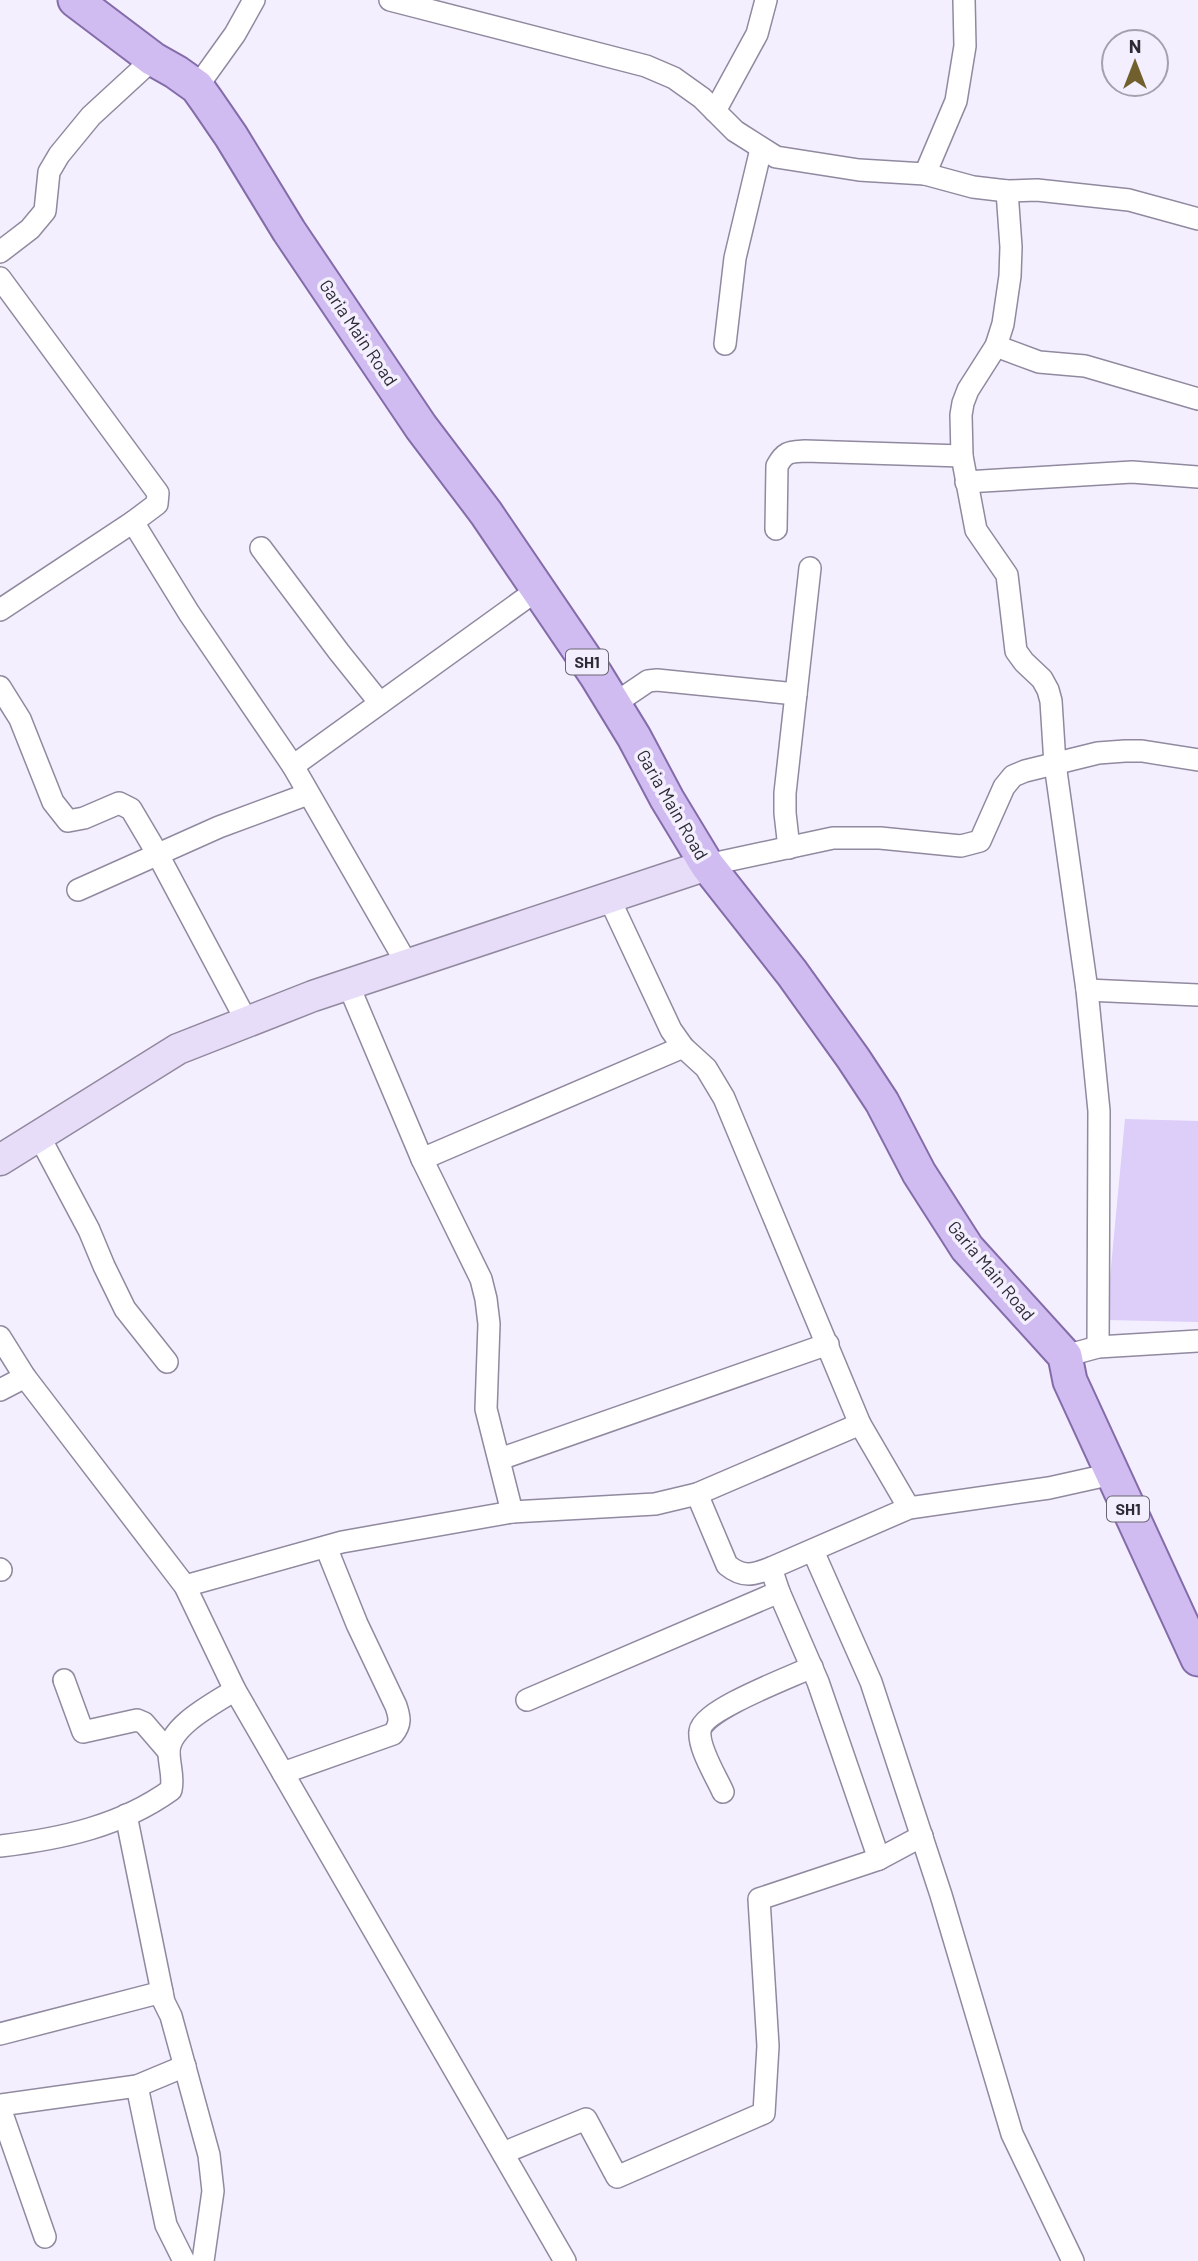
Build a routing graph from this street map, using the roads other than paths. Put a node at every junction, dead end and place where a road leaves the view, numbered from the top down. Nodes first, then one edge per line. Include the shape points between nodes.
1 (75, 0) edge
2 (254, 0) edge
3 (391, 0) edge
4 (766, 0) edge
5 (964, 0) edge
6 (153, 59) junction
7 (197, 87) junction
8 (715, 111) junction
9 (761, 149) junction
10 (925, 174) junction
11 (1007, 191) junction
12 (1198, 219) edge
13 (0, 252) edge
14 (0, 278) edge
15 (725, 344) dead end
16 (996, 346) junction
17 (1198, 398) edge
18 (962, 456) junction
19 (1198, 477) edge
20 (966, 482) junction
21 (133, 523) junction
22 (776, 529) dead end
23 (261, 548) dead end
24 (810, 568) dead end
25 (537, 590) junction
26 (0, 610) edge
27 (0, 687) edge
28 (796, 694) junction
29 (380, 703) junction
30 (614, 704) junction
31 (1198, 760) edge
32 (1055, 764) junction
33 (293, 766) junction
34 (309, 794) junction
35 (789, 848) junction
36 (157, 853) junction
37 (706, 866) junction
38 (78, 890) dead end
39 (608, 898) junction
40 (407, 964) junction
41 (348, 984) junction
42 (1087, 990) junction
43 (1198, 995) edge
44 (247, 1022) junction
45 (683, 1047) junction
46 (39, 1136) junction
47 (422, 1159) junction
48 (0, 1160) edge
49 (0, 1337) edge
50 (1198, 1341) edge
51 (828, 1344) junction
52 (1098, 1347) junction
53 (1065, 1356) junction
54 (167, 1362) dead end
55 (25, 1377) junction
56 (0, 1390) edge
57 (860, 1424) junction
58 (500, 1460) junction
59 (1112, 1474) junction
60 (697, 1494) junction
61 (909, 1508) junction
62 (512, 1512) junction
63 (326, 1547) junction
64 (813, 1551) junction
65 (771, 1569) junction
66 (186, 1586) junction
67 (779, 1592) junction
68 (1197, 1654) edge
69 (812, 1667) junction
70 (64, 1680) dead end
71 (235, 1690) junction
72 (527, 1700) dead end
73 (169, 1752) junction
74 (283, 1773) junction
75 (723, 1792) dead end
76 (125, 1815) junction
77 (922, 1836) junction
78 (0, 1846) edge
79 (879, 1859) junction
80 (162, 1992) junction
81 (0, 2034) edge
82 (185, 2066) junction
83 (137, 2087) junction
84 (0, 2107) edge
85 (503, 2153) junction
86 (45, 2237) dead end
87 (184, 2261) edge
88 (203, 2261) edge
89 (565, 2261) edge
90 (1073, 2261) edge

1 - 6 main road, Garia Main Road / SH1
2 - 7 street
3 - 8 street via 646,66 674,78
4 - 8 street via 757,34
5 - 10 street via 965,46 959,88
6 - 7 main road, Garia Main Road / SH1
6 - 13 street via 91,116 59,155 49,172 41,219
7 - 25 main road, Garia Main Road / SH1 via 414,416
8 - 9 street
9 - 10 street via 806,163
9 - 15 street via 735,258
10 - 11 street
11 - 12 street via 1129,200
11 - 16 street via 1010,276
14 - 21 street via 158,493 157,504
16 - 17 street via 1039,362 1085,366
16 - 18 street via 963,402
18 - 20 street
18 - 22 street via 790,452 777,466
19 - 20 street via 1132,472
20 - 32 street via 976,530 1007,575 1016,651 1048,690
21 - 26 street
21 - 33 street
23 - 29 street
24 - 28 street
25 - 29 street
25 - 30 main road, Garia Main Road / SH1
27 - 36 street via 20,719 53,802 68,821 119,803 131,808
28 - 30 street via 657,680 648,681
28 - 35 street via 785,793
29 - 33 street
30 - 37 main road, Garia Main Road / SH1
31 - 32 street via 1125,751
32 - 35 street via 1013,776 979,841 971,845 859,837
32 - 42 street
33 - 34 street
34 - 36 street
34 - 40 street
35 - 37 street
36 - 38 street
36 - 44 street
37 - 39 main road
37 - 53 main road, Garia Main Road / SH1 via 853,1058 967,1248
39 - 40 main road
39 - 45 street
40 - 41 main road
41 - 44 main road
41 - 47 street
42 - 43 street
42 - 52 street via 1099,1111
44 - 46 main road via 178,1049
45 - 47 street
45 - 51 street via 706,1068 724,1098
46 - 48 main road
46 - 54 street via 125,1309
47 - 58 street via 484,1289 489,1324 486,1409
49 - 55 street
50 - 52 street
51 - 57 street
51 - 58 street
52 - 53 street
53 - 59 main road, Garia Main Road / SH1 via 1070,1381
55 - 56 street
55 - 66 street
57 - 60 street
57 - 61 street
58 - 62 street
59 - 61 street
59 - 68 main road, Garia Main Road / SH1
60 - 62 street via 655,1504
60 - 65 street via 727,1565 744,1575
61 - 64 street
62 - 63 street
63 - 66 street
63 - 74 street via 396,1706 399,1727 394,1734
64 - 65 street
64 - 77 street via 871,1682
65 - 67 street
66 - 71 street
67 - 69 street
67 - 72 street
69 - 75 street via 705,1719 701,1739
69 - 79 street
70 - 73 street via 83,1732 137,1720
71 - 73 street via 178,1729
71 - 74 street
73 - 76 street via 171,1790
74 - 85 street
76 - 78 street via 75,1834
76 - 80 street
77 - 79 street
77 - 90 street via 1012,2134
79 - 85 street via 759,1899 768,2046 764,2113 617,2177 586,2119
80 - 81 street
80 - 82 street
82 - 83 street
82 - 88 street via 209,2155 212,2191
83 - 84 street
83 - 87 street via 166,2225
84 - 86 street
85 - 89 street

